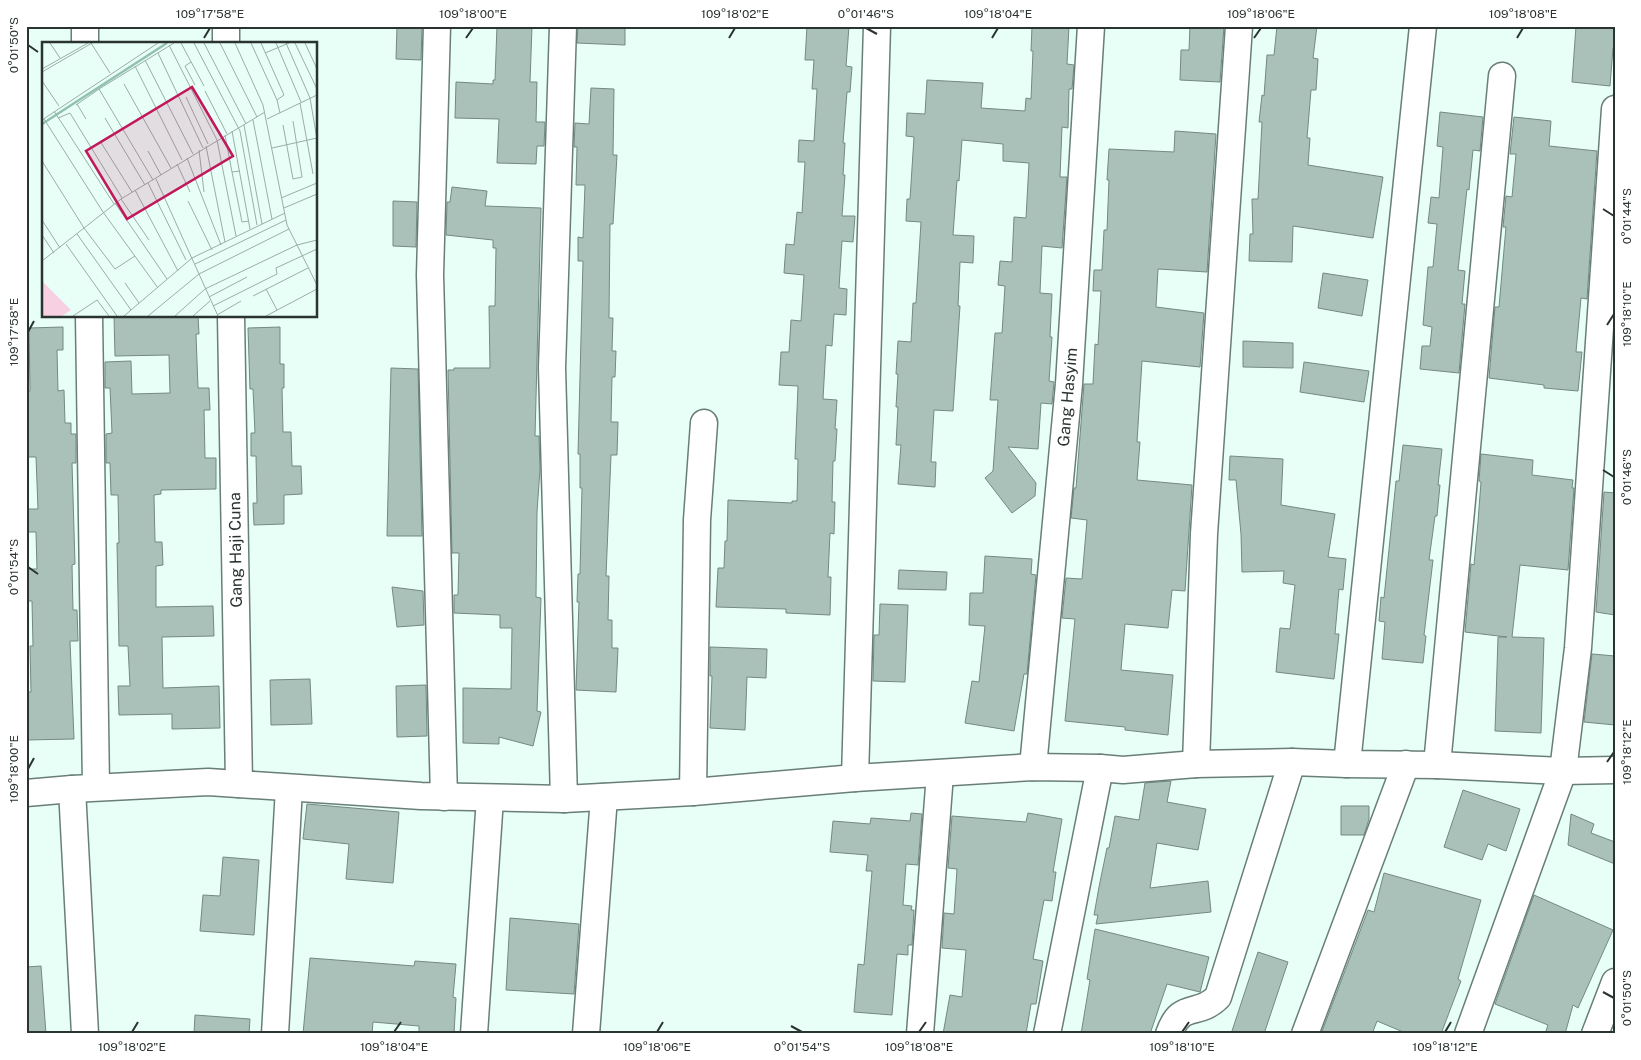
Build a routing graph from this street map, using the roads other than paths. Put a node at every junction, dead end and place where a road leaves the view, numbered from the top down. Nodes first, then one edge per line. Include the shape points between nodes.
1 (84, 26) edge
2 (226, 26) edge
3 (437, 26) edge
4 (562, 26) edge
5 (877, 26) edge
6 (1091, 26) edge
7 (1239, 26) edge
8 (1423, 26) edge
9 (85, 42) edge
10 (226, 42) edge
11 (1502, 76) dead end
12 (1615, 109) edge
13 (89, 318) edge
14 (231, 318) edge
15 (704, 423) dead end
16 (1292, 762) junction
17 (1196, 764) junction
18 (1347, 764) junction
19 (1406, 764) junction
20 (1436, 765) junction
21 (1033, 767) junction
22 (1100, 768) junction
23 (1615, 770) edge
24 (1563, 771) junction
25 (940, 774) junction
26 (855, 778) junction
27 (239, 784) junction
28 (84, 788) junction
29 (289, 788) junction
30 (693, 792) junction
31 (26, 793) edge
32 (444, 797) junction
33 (604, 797) junction
34 (490, 798) junction
35 (564, 799) junction
36 (1615, 982) edge
37 (85, 1034) edge
38 (275, 1034) edge
39 (474, 1034) edge
40 (586, 1034) edge
41 (920, 1034) edge
42 (1047, 1034) edge
43 (1170, 1034) edge
44 (1305, 1034) edge
45 (1468, 1034) edge
46 (1595, 1034) edge

1 - 9 street
2 - 10 street
3 - 32 street via 430,275
4 - 35 street via 552,368
5 - 26 street
6 - 21 street, Gang Hasyim via 1069,384
7 - 17 street via 1204,534
8 - 18 street
11 - 20 street
12 - 24 street via 1578,648
13 - 28 street
14 - 27 street, Gang Haji Cuna
15 - 30 street via 697,520
16 - 17 street
16 - 18 street
16 - 43 street via 1218,997 1208,1006 1182,1013 1173,1022
17 - 22 street via 1124,770
18 - 19 street
19 - 20 street
19 - 44 street
20 - 24 street
21 - 22 street
21 - 25 street
22 - 42 street
23 - 24 street
24 - 45 street
25 - 26 street
25 - 41 street
26 - 30 street
27 - 28 street via 208,782
27 - 29 street
28 - 31 street
28 - 37 street
29 - 32 street
29 - 38 street
30 - 33 street
32 - 34 street
33 - 35 street
33 - 40 street
34 - 35 street
34 - 39 street
36 - 46 street

